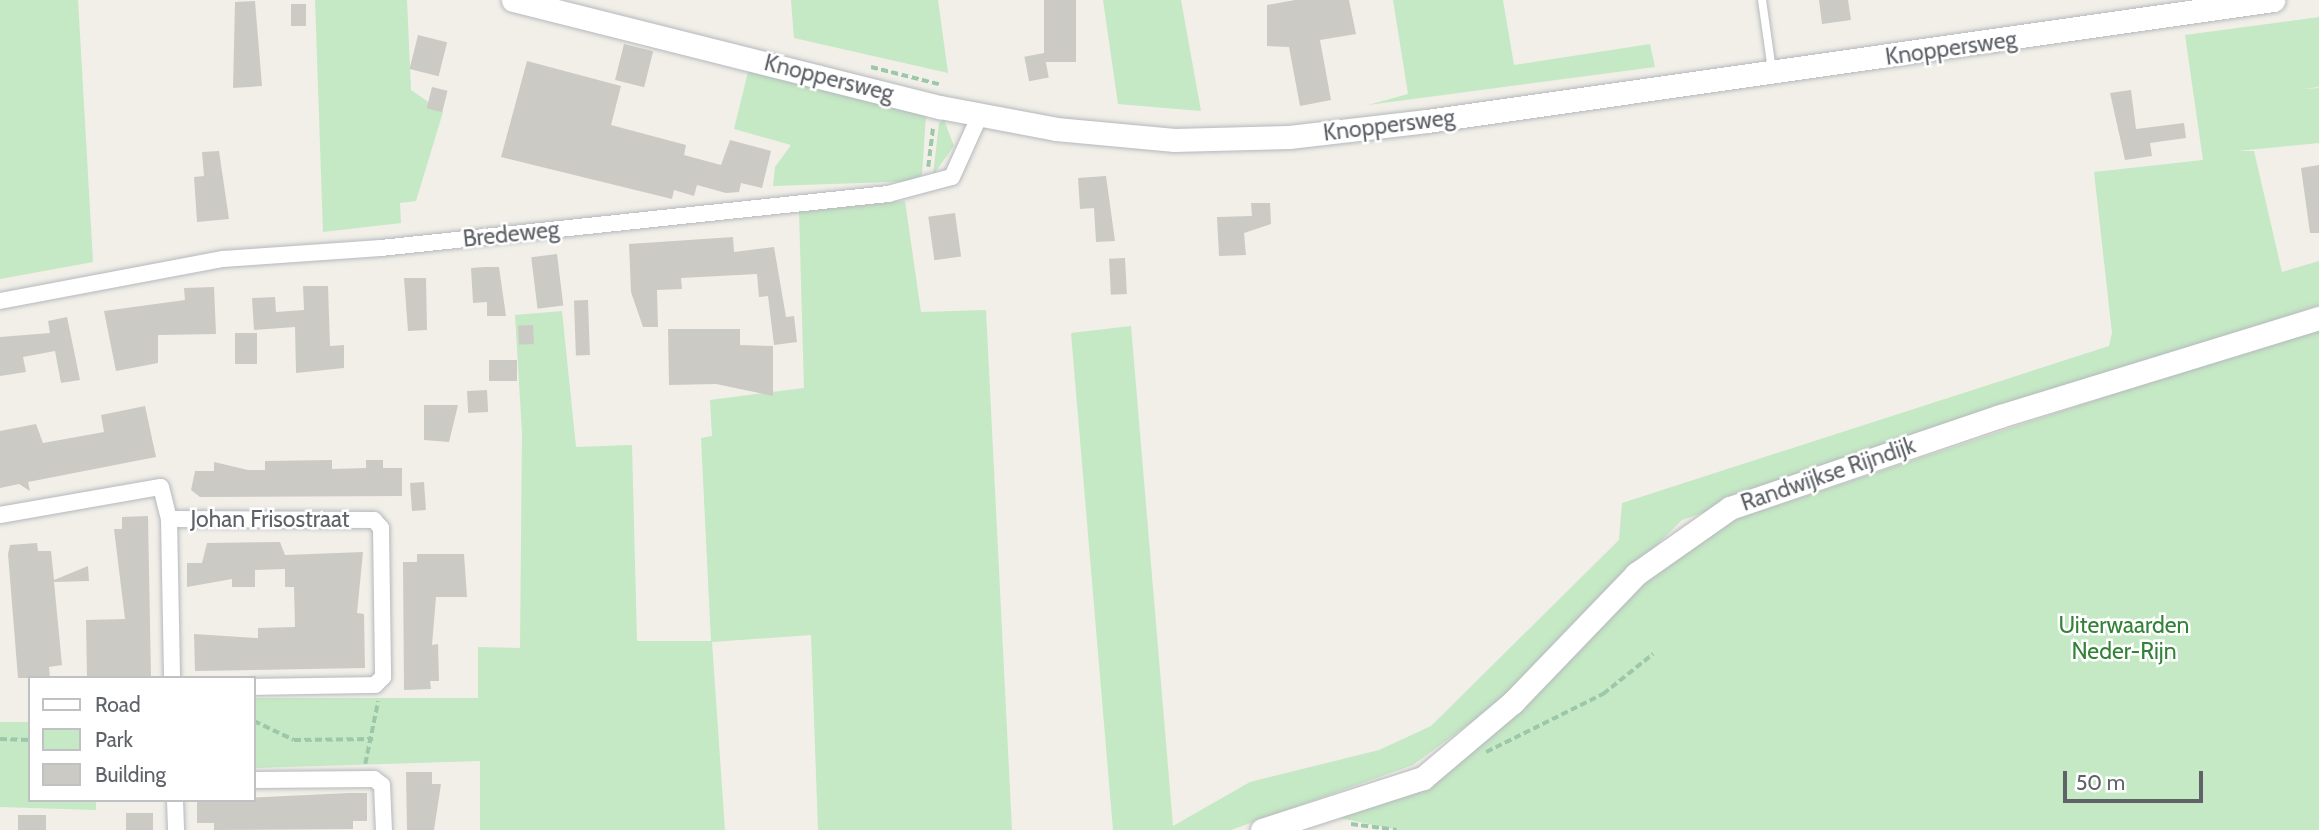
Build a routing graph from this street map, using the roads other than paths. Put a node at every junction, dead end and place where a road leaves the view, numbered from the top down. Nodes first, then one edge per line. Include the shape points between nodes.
1 (513, 0) edge
2 (1762, 0) edge
3 (2273, 0) edge
4 (1773, 73) junction
5 (980, 115) junction
6 (0, 301) edge
7 (2319, 318) edge
8 (0, 515) edge
9 (169, 519) junction
10 (172, 676) edge
11 (256, 687) edge
12 (256, 780) edge
13 (175, 802) edge
14 (176, 830) edge
15 (384, 830) edge
16 (1262, 830) edge

1 - 5 main road, Knoppersweg
2 - 4 lane
3 - 4 main road, Knoppersweg
4 - 5 main road, Knoppersweg via 1289,137 1174,140
5 - 6 street, Bredeweg via 962,167 925,186 381,248 223,258
7 - 16 main road, Randwijkse Rijndijk via 2000,416 1730,508 1636,575 1513,702 1423,778
8 - 9 street, Johan Frisostraat via 152,485 167,498
9 - 10 street, Johan Frisostraat
9 - 11 street, Johan Frisostraat via 374,520 380,528 383,677 375,685
12 - 15 street via 374,779 382,785
13 - 14 street

